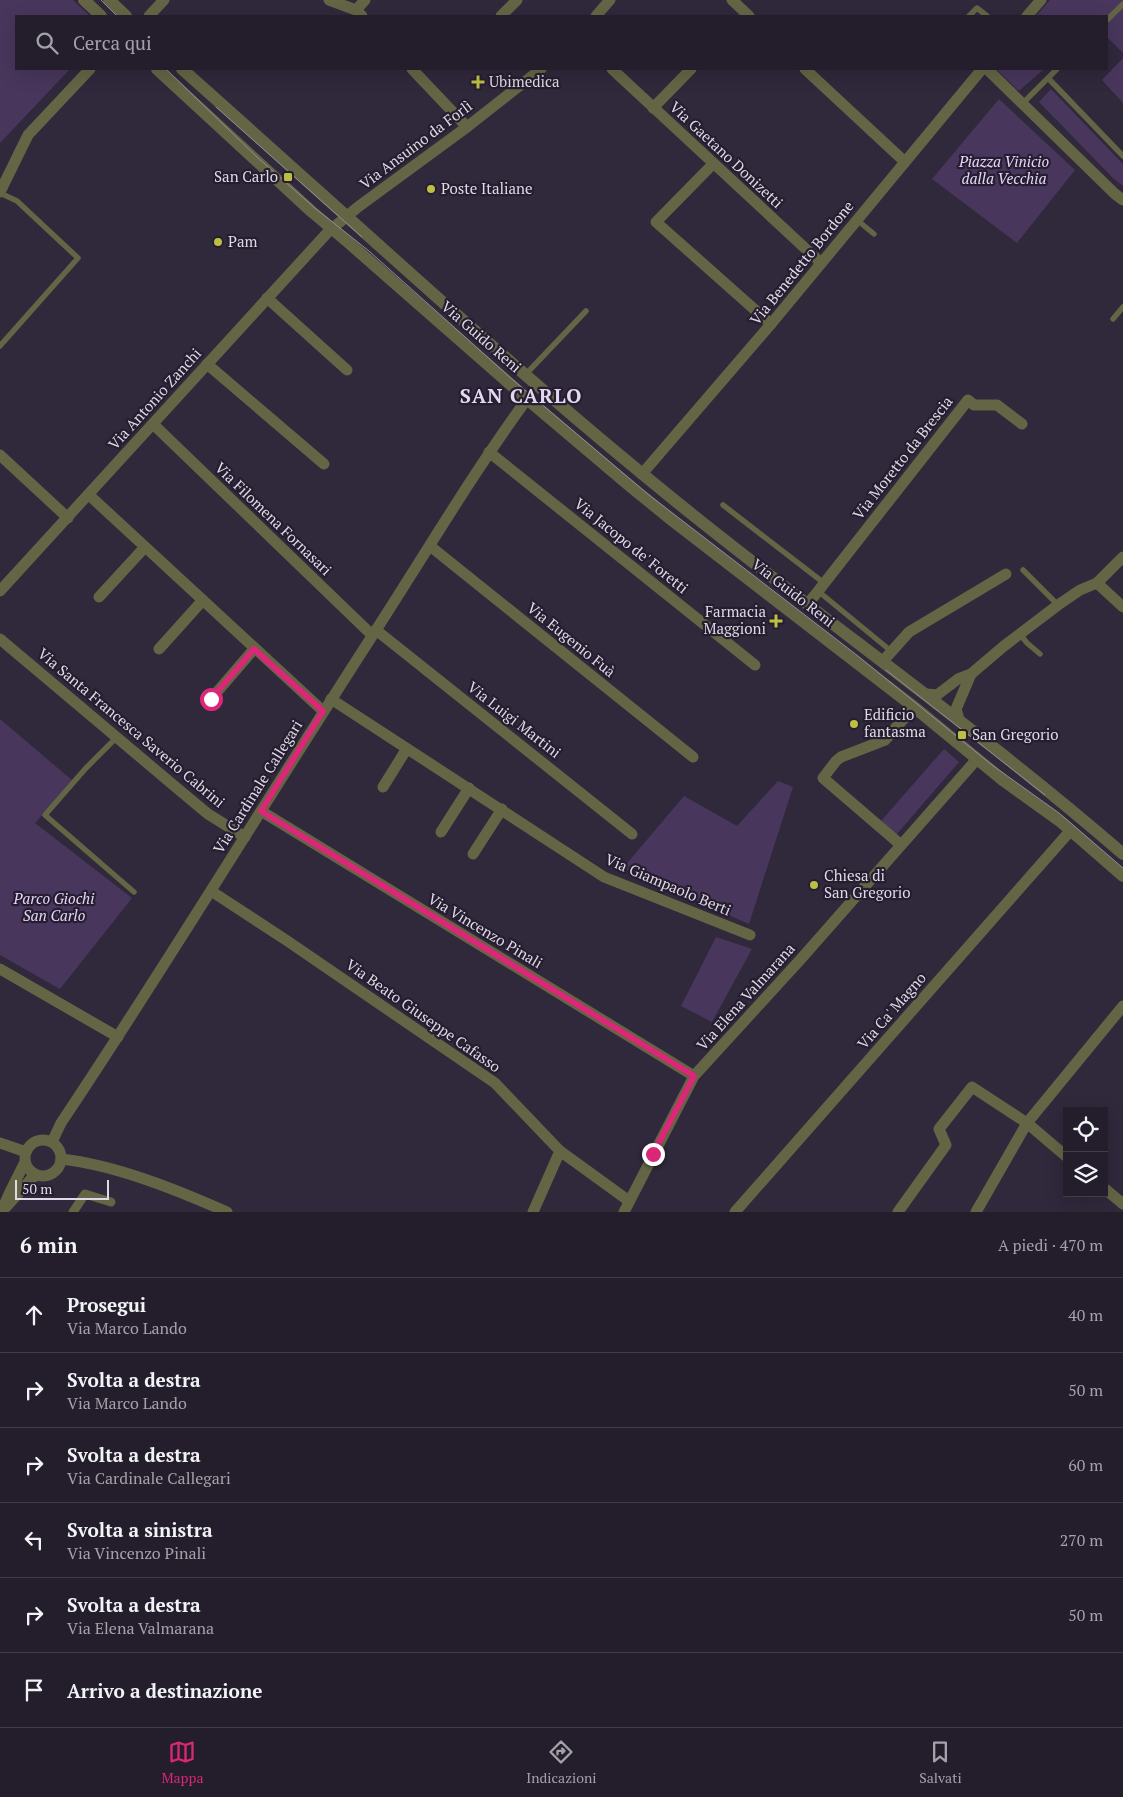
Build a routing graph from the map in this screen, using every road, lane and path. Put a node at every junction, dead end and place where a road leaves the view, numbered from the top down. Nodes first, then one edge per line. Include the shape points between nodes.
1 (84, 0) edge
2 (109, 0) edge
3 (164, 0) edge
4 (329, 0) edge
5 (365, 0) edge
6 (517, 0) edge
7 (610, 0) edge
8 (732, 0) edge
9 (1041, 0) edge
10 (1123, 4) edge
11 (359, 13) edge
12 (100, 15) edge
13 (125, 15) edge
14 (150, 15) edge
15 (502, 15) edge
16 (597, 15) edge
17 (746, 15) edge
18 (970, 15) edge
19 (986, 15) edge
20 (1028, 15) edge
21 (1108, 19) edge
22 (89, 70) edge
23 (159, 70) edge
24 (183, 70) edge
25 (413, 70) edge
26 (540, 70) edge
27 (613, 70) edge
28 (690, 70) edge
29 (806, 70) edge
30 (981, 70) edge
31 (989, 70) edge
32 (1056, 70) edge
33 (1048, 78) junction
34 (1023, 103) junction
35 (653, 108) junction
36 (467, 127) junction
37 (1123, 156) edge
38 (905, 162) junction
39 (713, 164) junction
40 (0, 192) edge
41 (1123, 200) edge
42 (347, 216) junction
43 (856, 220) junction
44 (332, 228) junction
45 (874, 234) dead end
46 (821, 263) junction
47 (268, 298) junction
48 (1123, 307) edge
49 (586, 311) dead end
50 (1113, 319) dead end
51 (772, 324) junction
52 (0, 346) edge
53 (207, 364) junction
54 (347, 370) dead end
55 (524, 375) junction
56 (527, 399) junction
57 (153, 424) junction
58 (1022, 424) dead end
59 (489, 452) junction
60 (0, 455) edge
61 (324, 464) dead end
62 (642, 474) junction
63 (89, 495) junction
64 (723, 505) dead end
65 (68, 518) junction
66 (430, 546) junction
67 (145, 547) junction
68 (1123, 557) edge
69 (1023, 570) dead end
70 (1006, 574) dead end
71 (1097, 583) junction
72 (821, 587) junction
73 (0, 591) edge
74 (99, 597) dead end
75 (203, 600) junction
76 (808, 604) junction
77 (1058, 606) junction
78 (1123, 607) edge
79 (374, 633) junction
80 (1020, 634) junction
81 (0, 639) edge
82 (158, 649) dead end
83 (254, 649) junction
84 (891, 650) junction
85 (1040, 654) dead end
86 (883, 661) junction
87 (755, 665) dead end
88 (971, 674) junction
89 (927, 694) junction
90 (211, 699) dead end
91 (330, 699) junction
92 (914, 707) junction
93 (323, 711) junction
94 (959, 719) junction
95 (116, 738) junction
96 (406, 750) junction
97 (693, 757) dead end
98 (976, 759) junction
99 (383, 787) dead end
100 (469, 788) junction
101 (502, 809) junction
102 (261, 811) junction
103 (1070, 830) junction
104 (441, 832) dead end
105 (632, 834) dead end
106 (245, 837) junction
107 (901, 845) junction
108 (473, 854) dead end
109 (1123, 854) edge
110 (1123, 876) edge
111 (211, 891) junction
112 (134, 892) dead end
113 (750, 936) dead end
114 (0, 969) edge
115 (1123, 1006) edge
116 (118, 1037) junction
117 (694, 1076) junction
118 (1026, 1123) junction
119 (52, 1142) junction
120 (0, 1143) edge
121 (560, 1150) junction
122 (1063, 1154) edge
123 (26, 1157) junction
124 (61, 1159) junction
125 (37, 1175) junction
126 (1108, 1191) edge
127 (111, 1202) dead end
128 (1123, 1204) edge
129 (626, 1207) edge
130 (2, 1211) edge
131 (73, 1212) edge
132 (227, 1212) edge
133 (533, 1212) edge
134 (735, 1212) edge
135 (898, 1212) edge
136 (976, 1212) edge

1 - 12 street
2 - 13 street
3 - 14 street
4 - 11 street
5 - 11 street
6 - 15 street
7 - 16 street
8 - 17 street
9 - 20 street
10 - 21 lane
18 - 19 lane via 977,8
22 - 40 street via 28,135
23 - 44 street, Via Guido Reni
24 - 42 street, Via Guido Reni
25 - 36 street
26 - 36 street, Via Ansuino da Forlì
27 - 35 street, Via Gaetano Donizetti
28 - 35 street
29 - 38 street
30 - 38 street, Via Benedetto Bordone
31 - 34 street
32 - 33 lane
33 - 34 lane
33 - 37 lane
34 - 41 street
35 - 39 street, Via Gaetano Donizetti
36 - 42 street, Via Ansuino da Forlì
38 - 43 street, Via Benedetto Bordone
39 - 46 street, Via Gaetano Donizetti
39 - 51 street via 656,222
40 - 52 lane via 17,201 78,258
42 - 44 street, Via Ansuino da Forlì
42 - 55 street, Via Guido Reni
43 - 45 lane
43 - 46 street, Via Benedetto Bordone
44 - 47 street, Via Antonio Zanchi
44 - 56 street, Via Guido Reni
46 - 51 street, Via Benedetto Bordone
47 - 53 street, Via Antonio Zanchi
47 - 54 street
48 - 50 lane
49 - 55 lane, Via Guido Reni
51 - 62 street, Via Benedetto Bordone
53 - 57 street, Via Antonio Zanchi
53 - 61 street
55 - 62 street, Via Guido Reni
56 - 59 street, Via Cardinale Callegari
56 - 92 street, Via Guido Reni via 670,519
57 - 63 street, Via Antonio Zanchi
57 - 79 street, Via Filomena Fornasari
58 - 72 street, Via Moretto da Brescia via 996,405 974,405 968,400
59 - 66 street, Via Cardinale Callegari
59 - 87 street, Via Jacopo de' Foretti
60 - 65 street
62 - 76 street, Via Guido Reni
63 - 65 street, Via Antonio Zanchi
63 - 67 street
64 - 72 lane
65 - 73 street, Via Antonio Zanchi
66 - 79 street, Via Cardinale Callegari
66 - 97 street, Via Eugenio Fuà
67 - 74 street
67 - 75 street
68 - 71 street
69 - 77 lane
70 - 84 street via 909,632
71 - 77 street via 1080,590
71 - 78 street
72 - 76 street, Via Moretto da Brescia
72 - 84 lane
75 - 82 street
75 - 83 street
76 - 86 street, Via Guido Reni
77 - 80 street
79 - 91 street, Via Cardinale Callegari
79 - 105 street, Via Luigi Martini
80 - 85 lane
80 - 88 street
81 - 95 street, Via Santa Francesca Saverio Cabrini
83 - 90 street
83 - 93 street
84 - 86 street
86 - 89 street, Via Guido Reni
88 - 89 street via 958,679 937,695
88 - 94 street via 956,709
89 - 94 street, Via Guido Reni
91 - 93 street, Via Cardinale Callegari
91 - 96 street, Via Giampaolo Berti
92 - 98 street, Via Guido Reni
92 - 107 street via 884,740 836,761 823,778
93 - 102 street, Via Cardinale Callegari
94 - 109 street, Via Guido Reni
95 - 106 street, Via Santa Francesca Saverio Cabrini via 208,814
95 - 112 lane via 45,815
96 - 99 street
96 - 100 street, Via Giampaolo Berti
98 - 103 street, Via Guido Reni
98 - 107 street, Via Elena Valmarana
100 - 101 street, Via Giampaolo Berti
100 - 104 street
101 - 108 street
101 - 113 street, Via Giampaolo Berti via 604,877
102 - 106 street, Via Cardinale Callegari
102 - 117 street, Via Vincenzo Pinali
103 - 110 street, Via Guido Reni
103 - 134 street, Via Ca' Magno
106 - 111 street, Via Cardinale Callegari
107 - 117 street, Via Elena Valmarana
111 - 116 street, Via Cardinale Callegari
111 - 121 street, Via Beato Giuseppe Cafasso via 495,1082
114 - 116 street
115 - 118 street
116 - 119 street, Via Cardinale Callegari
117 - 129 street, Via Elena Valmarana
118 - 122 street
118 - 135 street via 972,1087 938,1129 946,1145
118 - 136 street
119 - 123 street via 37,1141
119 - 124 street
120 - 123 street
121 - 129 street, Via Beato Giuseppe Cafasso
121 - 133 street
123 - 125 street via 29,1170
123 - 130 street
124 - 125 street via 54,1173
124 - 132 street via 146,1180
125 - 130 street
126 - 128 street
127 - 131 street via 84,1194

